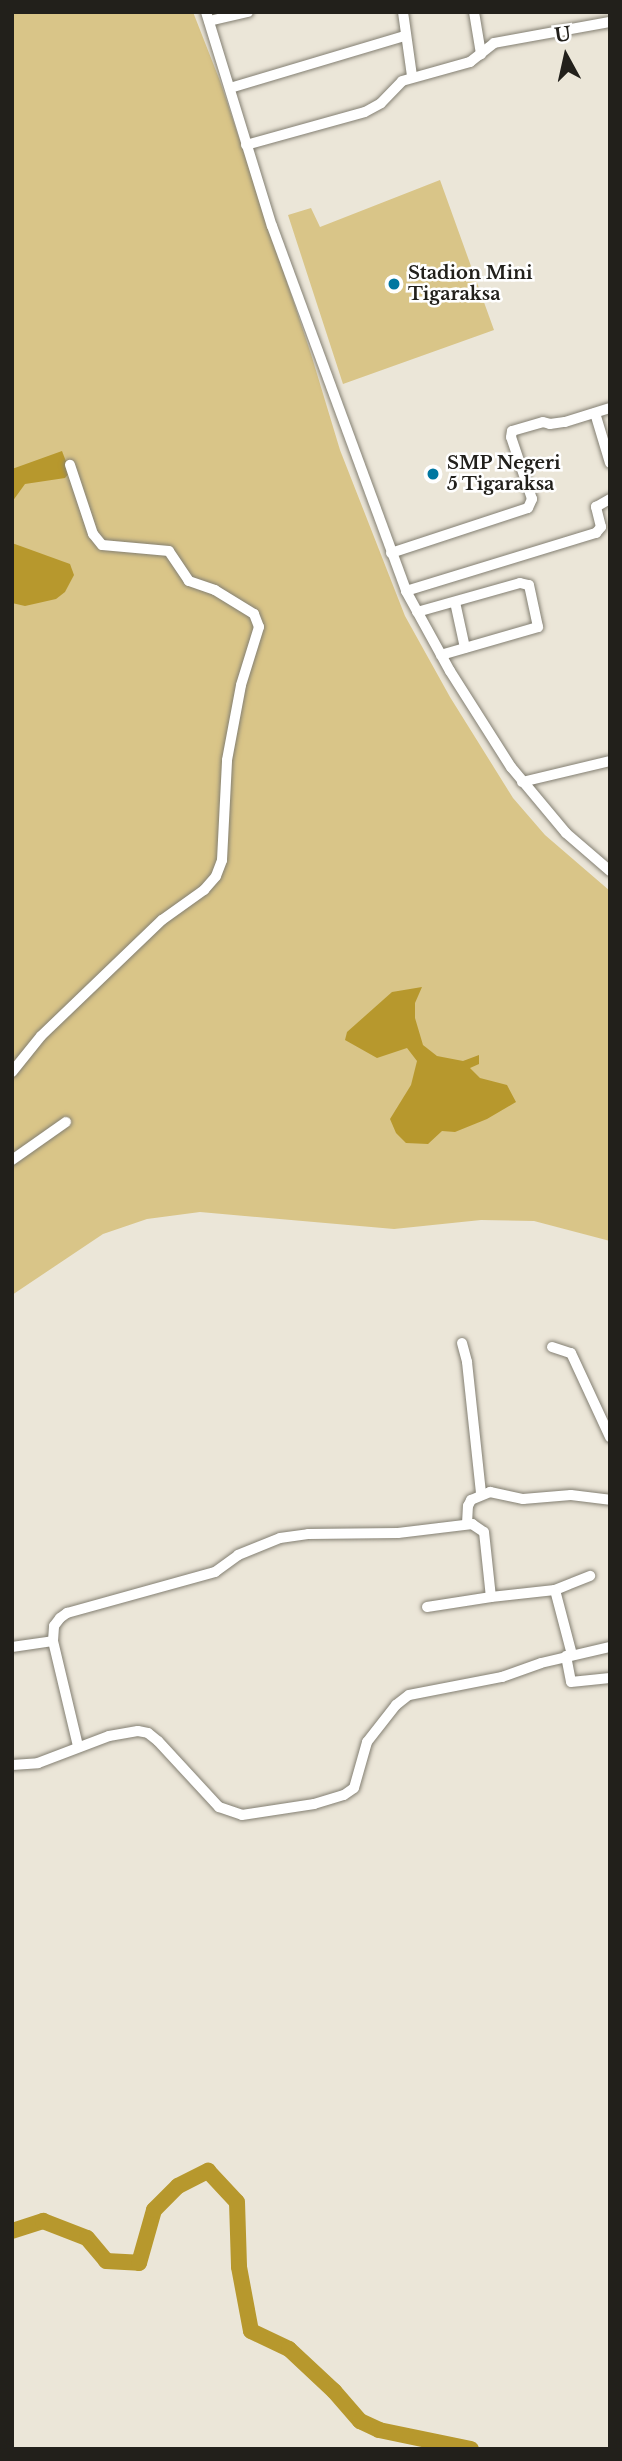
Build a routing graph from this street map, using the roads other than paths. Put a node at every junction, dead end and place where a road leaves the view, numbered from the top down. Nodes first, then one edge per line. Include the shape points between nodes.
1 (247, 12) edge
2 (403, 12) edge
3 (474, 12) edge
4 (208, 17) edge
5 (610, 22) edge
6 (404, 36) junction
7 (481, 54) junction
8 (412, 76) junction
9 (230, 88) junction
10 (246, 145) junction
11 (610, 408) edge
12 (595, 413) junction
13 (610, 463) edge
14 (70, 465) dead end
15 (610, 499) edge
16 (391, 552) junction
17 (406, 591) junction
18 (454, 602) junction
19 (417, 612) junction
20 (465, 648) junction
21 (441, 655) junction
22 (610, 761) edge
23 (522, 782) junction
24 (610, 871) edge
25 (12, 1072) edge
26 (66, 1122) dead end
27 (12, 1160) edge
28 (462, 1343) dead end
29 (552, 1347) dead end
30 (610, 1437) edge
31 (481, 1494) junction
32 (610, 1500) edge
33 (467, 1524) junction
34 (590, 1576) dead end
35 (555, 1590) junction
36 (491, 1597) junction
37 (427, 1607) dead end
38 (53, 1641) junction
39 (12, 1647) edge
40 (610, 1647) edge
41 (569, 1656) junction
42 (610, 1678) edge
43 (78, 1746) junction
44 (12, 1765) edge

1 - 4 street
2 - 6 street
3 - 7 street
4 - 9 street
5 - 7 street via 502,41
6 - 8 street
6 - 9 street
7 - 8 street via 470,62
8 - 10 street via 365,112
9 - 10 street
10 - 16 street
11 - 12 street
12 - 13 street
12 - 16 street via 512,431 531,499 528,508
14 - 25 street via 93,534 102,545 169,551 189,581 215,590 254,614 259,627 241,685 227,760 222,860 216,876 41,1036
15 - 17 street via 596,507 601,527 596,533
16 - 17 street
17 - 19 street
18 - 19 street
18 - 20 street
18 - 20 street via 525,583 539,625
19 - 21 street
20 - 21 street
21 - 23 street
22 - 23 street
23 - 24 street via 566,833
26 - 27 street
28 - 31 street
29 - 30 street via 571,1353
31 - 32 street
31 - 33 street via 468,1506
33 - 36 street via 484,1532
33 - 38 street via 398,1533 280,1538 238,1555 215,1572 67,1613 54,1626
34 - 35 street
35 - 36 street
35 - 41 street
36 - 37 street
38 - 39 street
38 - 43 street
40 - 41 street
41 - 42 street via 571,1682
41 - 43 street via 502,1677 401,1699 364,1747 354,1788 314,1804 242,1815 219,1807 148,1733 129,1731
43 - 44 street via 38,1763

